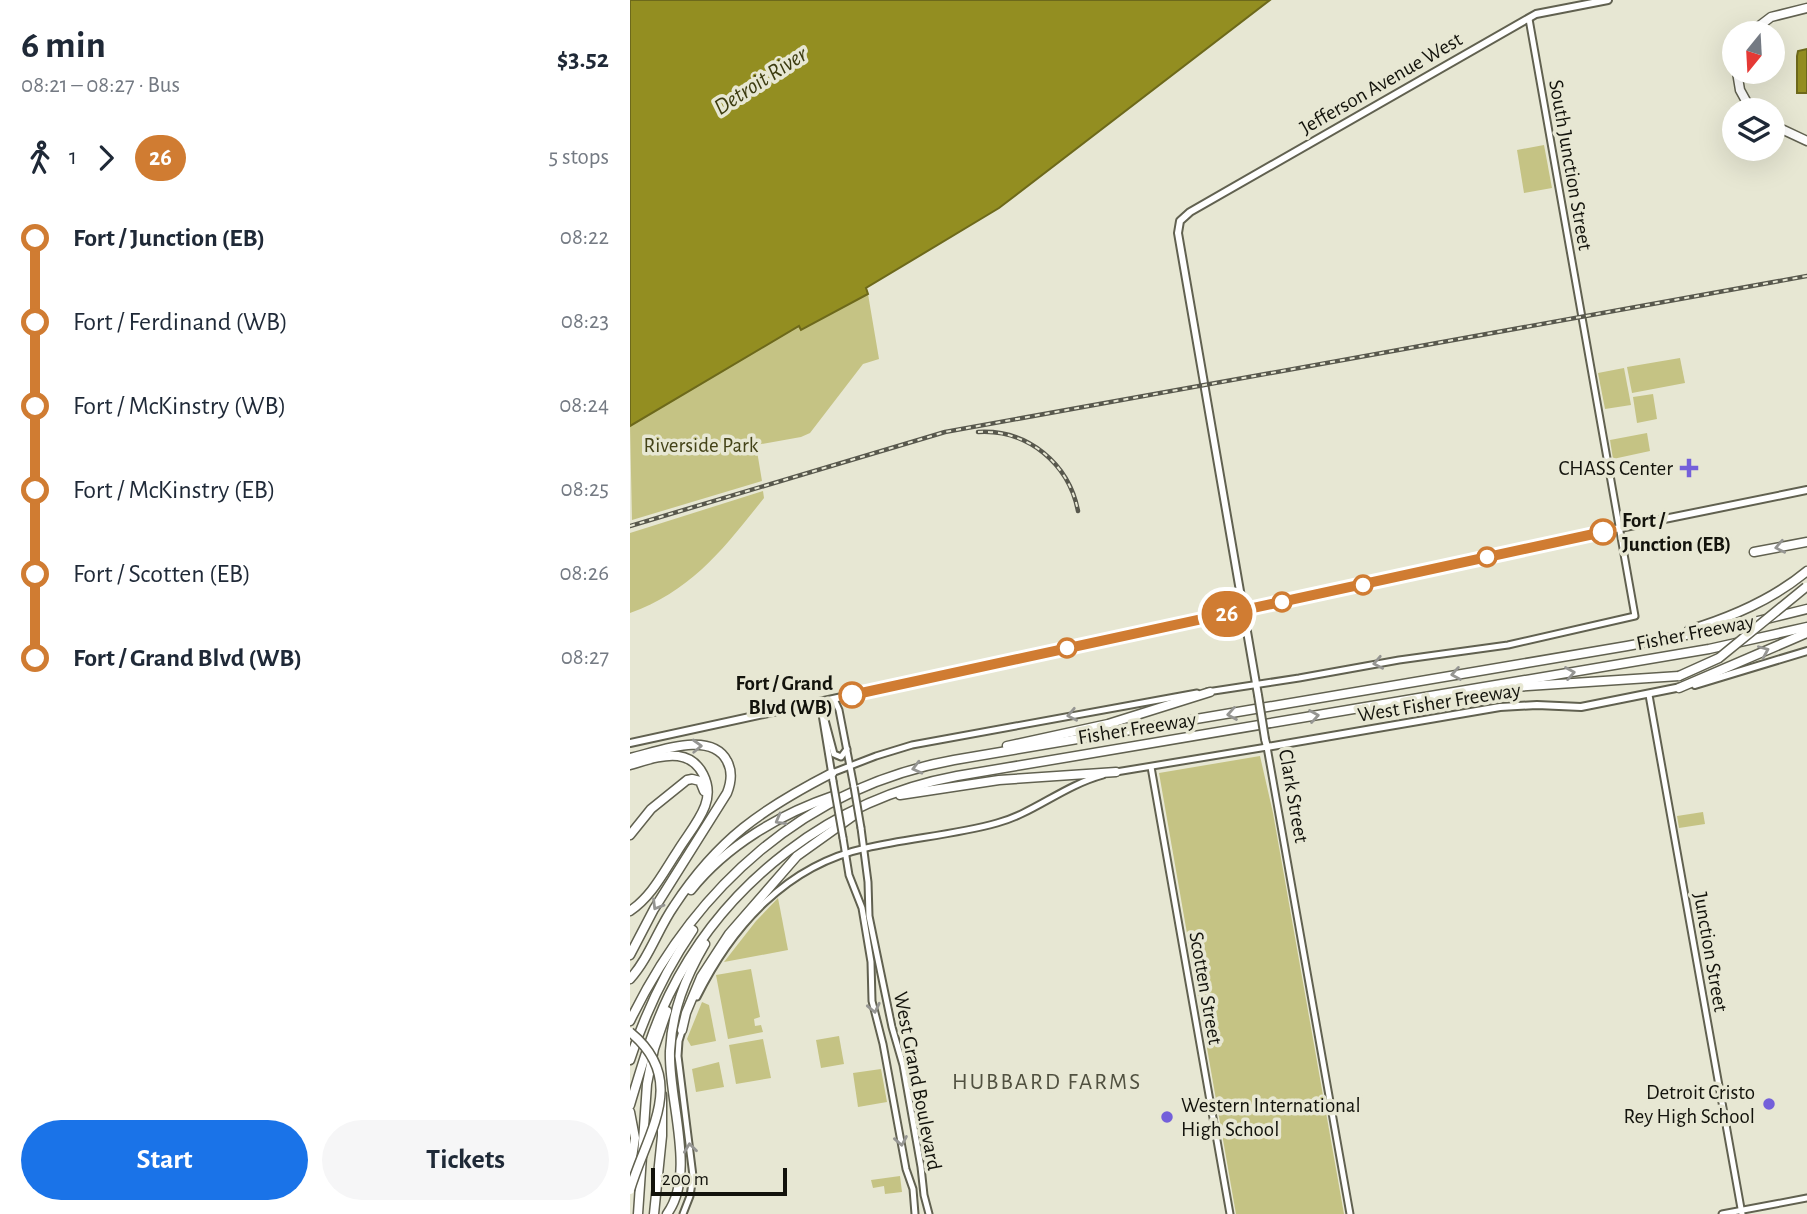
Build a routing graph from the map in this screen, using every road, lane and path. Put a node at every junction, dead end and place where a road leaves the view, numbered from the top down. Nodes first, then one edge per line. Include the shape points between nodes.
1 (1608, 0) edge
2 (1807, 8) edge
3 (1529, 19) junction
4 (1764, 21) edge
5 (1785, 131) edge
6 (1807, 141) edge
7 (1180, 221) joint
8 (1807, 490) edge
9 (1620, 528) junction
10 (1807, 542) edge
11 (1754, 552) dead end
12 (1807, 571) edge
13 (1807, 587) edge
14 (1807, 609) edge
15 (1243, 610) junction
16 (1807, 630) edge
17 (1651, 641) junction
18 (1806, 651) edge
19 (1256, 685) junction
20 (1478, 688) junction
21 (1679, 688) junction
22 (1210, 692) junction
23 (1649, 695) junction
24 (834, 699) junction
25 (820, 702) junction
26 (822, 715) junction
27 (630, 743) edge
28 (1267, 747) junction
29 (847, 749) junction
30 (969, 757) junction
31 (630, 758) edge
32 (630, 765) edge
33 (850, 766) junction
34 (1151, 767) junction
35 (1116, 772) junction
36 (833, 777) junction
37 (866, 785) junction
38 (874, 801) junction
39 (630, 835) edge
40 (864, 848) junction
41 (846, 854) junction
42 (669, 859) junction
43 (729, 879) junction
44 (630, 905) edge
45 (630, 911) edge
46 (724, 912) junction
47 (654, 940) junction
48 (873, 953) junction
49 (630, 955) edge
50 (681, 972) junction
51 (630, 979) edge
52 (630, 1021) edge
53 (682, 1030) junction
54 (630, 1032) edge
55 (630, 1060) edge
56 (661, 1086) junction
57 (630, 1105) edge
58 (630, 1112) edge
59 (630, 1171) edge
60 (630, 1189) edge
61 (1807, 1198) edge
62 (1741, 1212) edge
63 (638, 1214) edge
64 (654, 1214) edge
65 (667, 1214) edge
66 (683, 1214) edge
67 (915, 1214) edge
68 (929, 1214) edge
69 (1230, 1214) edge
70 (1350, 1214) edge
71 (1722, 1214) edge

1 - 3 main road, Jefferson Avenue West via 1548,10
2 - 4 highway
3 - 7 main road, Jefferson Avenue West
3 - 9 street, South Junction Street
5 - 6 highway
7 - 15 main road, Clark Street via 1178,233
8 - 9 main road
9 - 15 main road
9 -> 19 street via 1635,616 1544,638
10 -> 11 highway
12 - 17 highway via 1745,610
13 - 20 highway, bridge via 1719,658 1679,676
14 - 17 highway, Fisher Freeway
15 - 19 main road, Clark Street
15 - 24 main road
20 -> 16 highway, Fisher Freeway
21 -> 16 highway
17 -> 30 highway, Fisher Freeway
18 - 21 main road, West Fisher Freeway
19 - 22 street
19 - 28 main road, Clark Street, bridge
38 -> 20 highway, Fisher Freeway via 957,776
21 - 23 main road, West Fisher Freeway
22 - 30 highway via 1108,724
22 -> 33 street via 943,739 892,750
23 - 28 main road, West Fisher Freeway via 1581,707 1500,707
23 - 62 street, Junction Street
24 - 25 main road
24 - 29 street, West Grand Boulevard
25 - 26 street, West Grand Boulevard
25 - 27 main road
26 - 29 street via 834,754 841,757
26 - 36 street, West Grand Boulevard
28 - 34 street, West Fisher Freeway
28 - 70 street, Clark Street
29 - 33 street, West Grand Boulevard
30 -> 37 highway, Fisher Freeway
31 -> 49 highway via 701,744 716,749 728,762 731,779
32 - 42 highway via 677,756 694,763 705,779 705,806
33 - 36 street
33 - 40 street, West Grand Boulevard, bridge
34 - 35 street, West Fisher Freeway
34 - 69 street, Scotten Street
35 - 38 highway via 961,784
35 - 40 street, West Fisher Freeway via 1063,790 995,824
36 - 41 street, West Grand Boulevard, bridge
36 - 47 highway via 766,809 728,840 687,886
37 - 43 highway, Fisher Freeway via 793,825
37 -> 47 highway via 801,809 731,850 698,880
38 - 46 highway, Fisher Freeway via 786,852
38 - 53 highway via 797,856 741,919 706,967
39 - 42 highway via 657,803 687,780 700,781 702,802
40 - 41 street, West Fisher Freeway
40 - 48 street, West Grand Boulevard
41 - 48 street, West Grand Boulevard
41 - 53 street, West Fisher Freeway via 783,885 742,927 710,972
42 - 44 highway
42 - 45 highway via 648,895
43 - 52 highway, Fisher Freeway via 677,943
43 - 55 highway via 666,973
46 - 50 highway, Fisher Freeway
46 - 65 highway via 688,974 674,1019 671,1073 682,1169 679,1190
47 - 51 highway
48 -> 67 street, West Grand Boulevard via 872,1000
48 - 68 street, West Grand Boulevard via 904,1065
50 - 57 highway, Fisher Freeway via 655,1027
50 - 63 highway via 647,1084
66 -> 53 street via 693,1177 679,1066
54 - 56 highway, bridge via 651,1057
56 - 60 highway, bridge via 658,1118
56 - 64 highway, bridge via 662,1136
58 - 59 highway via 635,1138
61 - 62 street
62 - 71 street

